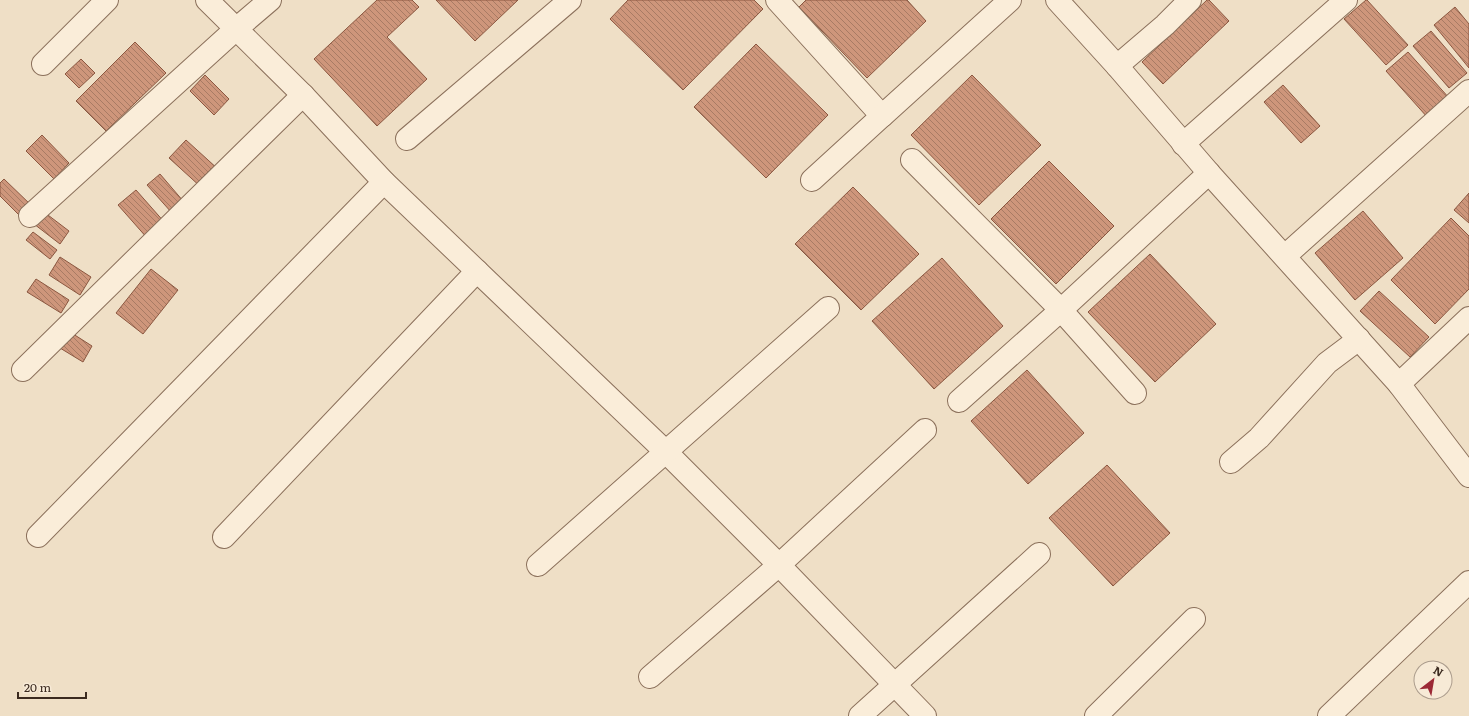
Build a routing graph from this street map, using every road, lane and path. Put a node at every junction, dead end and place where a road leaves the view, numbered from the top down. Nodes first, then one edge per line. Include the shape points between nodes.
1 (107, 0) edge
2 (207, 0) edge
3 (270, 0) edge
4 (570, 0) edge
5 (777, 0) edge
6 (1010, 0) edge
7 (1057, 0) edge
8 (1190, 0) edge
9 (1346, 0) edge
10 (236, 29) junction
11 (43, 64) dead end
12 (1117, 66) junction
13 (1469, 91) edge
14 (303, 95) junction
15 (882, 116) junction
16 (407, 139) dead end
17 (1183, 144) junction
18 (912, 160) dead end
19 (1209, 173) junction
20 (812, 180) dead end
21 (384, 182) junction
22 (30, 216) dead end
23 (1285, 256) junction
24 (477, 271) junction
25 (828, 308) dead end
26 (1061, 310) junction
27 (1469, 318) edge
28 (1359, 339) junction
29 (23, 370) dead end
30 (1399, 384) junction
31 (1135, 393) dead end
32 (959, 401) dead end
33 (925, 430) dead end
34 (666, 452) junction
35 (1231, 462) dead end
36 (1469, 476) edge
37 (38, 536) dead end
38 (224, 537) dead end
39 (1039, 554) dead end
40 (538, 565) dead end
41 (779, 565) junction
42 (1469, 582) edge
43 (1194, 619) dead end
44 (650, 677) dead end
45 (894, 684) junction
46 (860, 716) edge
47 (925, 716) edge
48 (1096, 716) edge
49 (1329, 716) edge

1 - 11 street
2 - 10 street
3 - 10 street
4 - 16 street
5 - 15 street
6 - 15 street
7 - 12 street
8 - 12 street
9 - 17 street
10 - 14 street
10 - 22 street
12 - 17 street
13 - 23 street
14 - 21 street
14 - 29 street
15 - 20 street
17 - 19 street
18 - 26 street
19 - 23 street
19 - 26 street
21 - 24 street
21 - 37 street
23 - 28 street
24 - 34 street
24 - 38 street
25 - 34 street
26 - 31 street
26 - 32 street
27 - 30 street
28 - 30 street
28 - 35 street via 1327,363 1258,438
30 - 36 street
33 - 41 street
34 - 40 street
34 - 41 street
39 - 45 street
41 - 44 street
41 - 45 street
42 - 49 street
43 - 48 street
45 - 46 street
45 - 47 street

